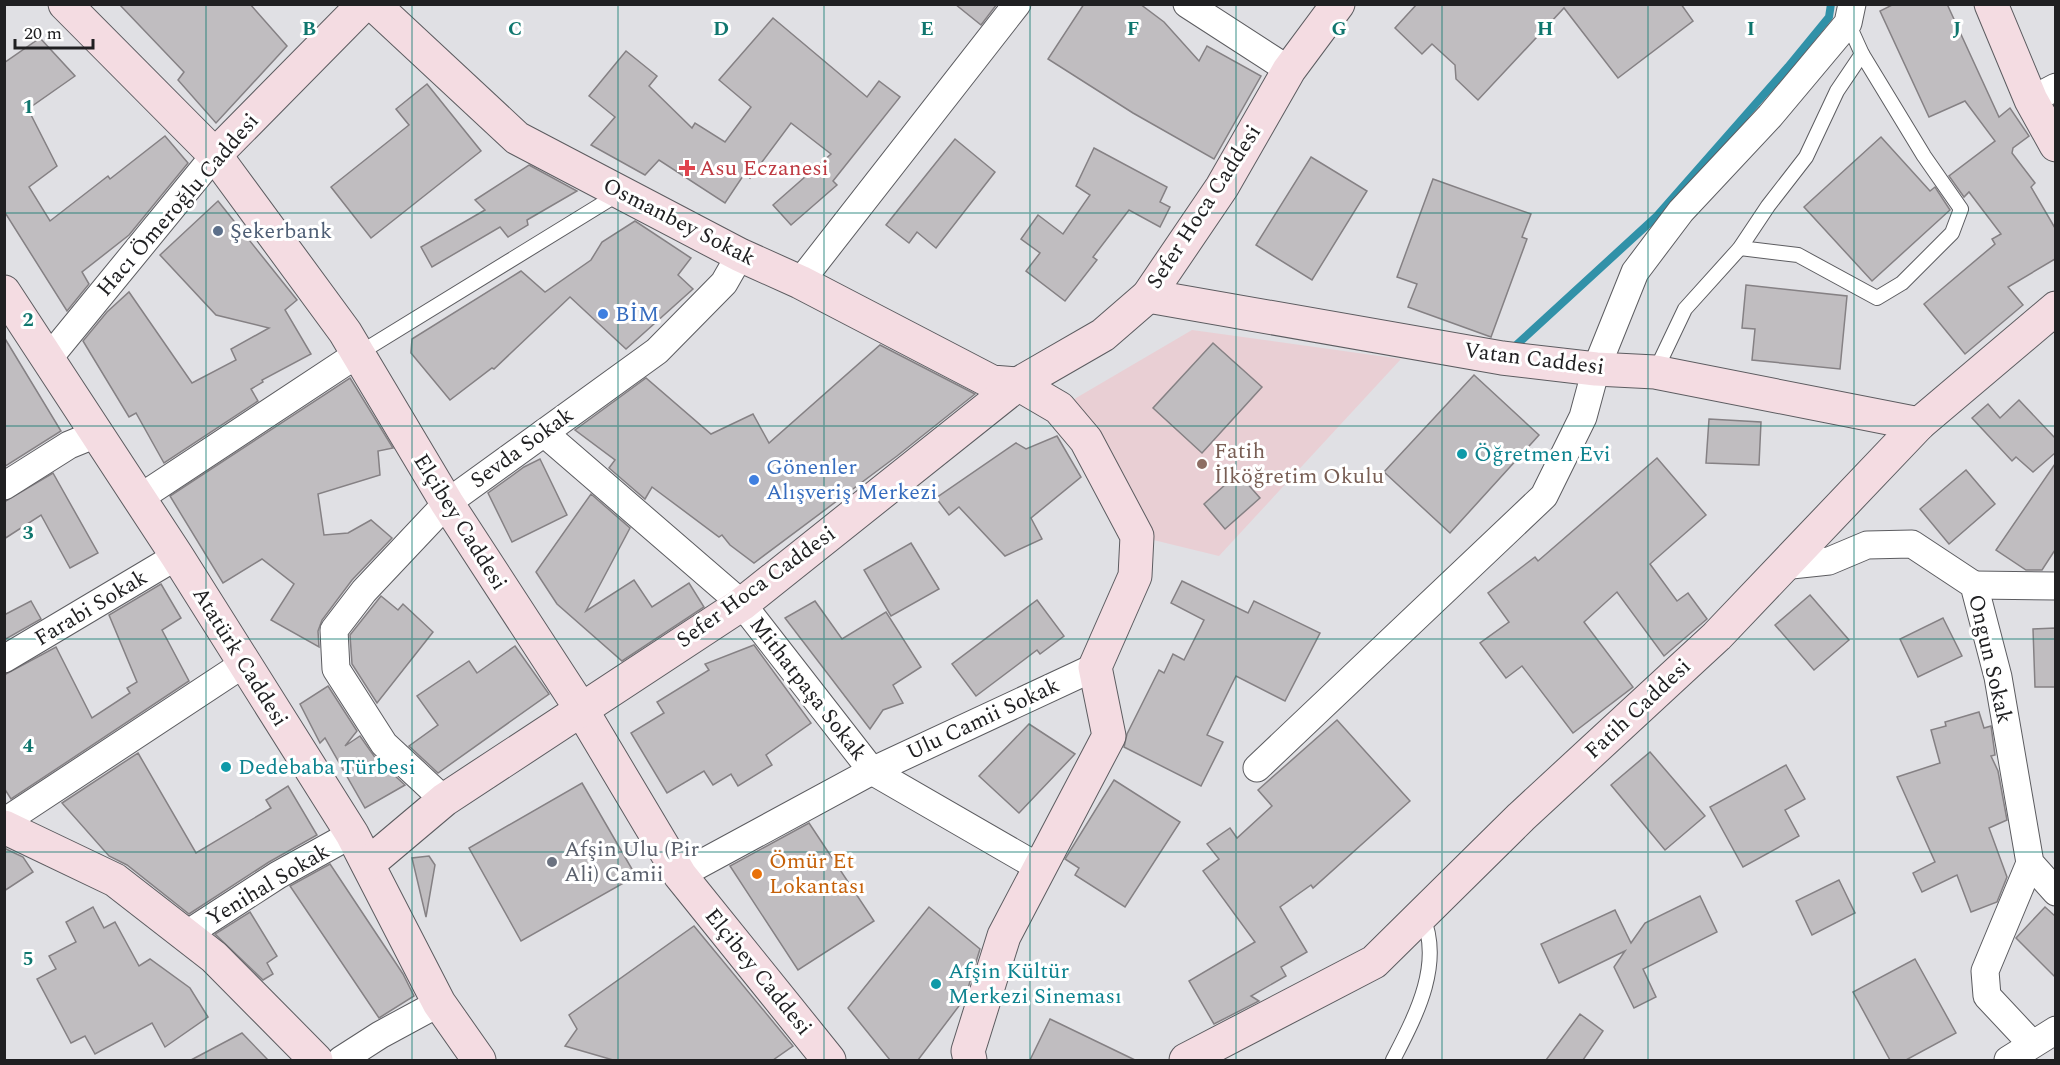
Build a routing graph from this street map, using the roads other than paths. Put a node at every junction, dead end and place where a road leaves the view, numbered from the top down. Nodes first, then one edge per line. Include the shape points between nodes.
1 (65, 4) edge
2 (364, 4) edge
3 (373, 4) edge
4 (1017, 4) edge
5 (1187, 4) edge
6 (1338, 4) edge
7 (1991, 4) edge
8 (1850, 14) edge
9 (1862, 54) junction
10 (1289, 70) junction
11 (2043, 93) edge
12 (2055, 146) edge
13 (215, 155) junction
14 (620, 193) junction
15 (1740, 248) junction
16 (740, 255) junction
17 (800, 282) junction
18 (4, 292) edge
19 (1148, 296) junction
20 (2055, 308) edge
21 (356, 355) junction
22 (48, 359) junction
23 (1596, 369) junction
24 (1654, 372) junction
25 (1018, 384) junction
26 (1919, 424) junction
27 (544, 433) junction
28 (96, 434) junction
29 (4, 486) edge
30 (138, 499) junction
31 (447, 504) junction
32 (177, 556) junction
33 (1782, 566) junction
34 (1974, 585) junction
35 (2055, 586) edge
36 (742, 604) junction
37 (4, 659) edge
38 (245, 663) junction
39 (1095, 667) junction
40 (581, 710) junction
41 (1257, 768) dead end
42 (872, 771) junction
43 (444, 800) junction
44 (4, 824) edge
45 (352, 834) junction
46 (2030, 863) junction
47 (368, 864) junction
48 (1040, 868) junction
49 (680, 874) junction
50 (2055, 892) edge
51 (1422, 915) junction
52 (184, 936) junction
53 (439, 1003) junction
54 (2055, 1030) edge
55 (2032, 1044) junction
56 (316, 1060) edge
57 (341, 1060) edge
58 (479, 1060) edge
59 (829, 1060) edge
60 (970, 1060) edge
61 (1186, 1060) edge
62 (1393, 1060) edge
63 (2008, 1060) edge

1 - 13 street, Elçibey Caddesi
2 - 13 street, Hacı Ömeroğlu Caddesi
3 - 14 street, Osmanbey Sokak via 517,138
4 - 17 street
5 - 10 street
6 - 10 street, Sefer Hoca Caddesi
7 - 11 street
8 - 9 lane
8 - 23 street via 1770,116 1681,211 1635,272
9 - 15 lane via 1837,91 1806,157
9 - 15 lane via 1961,209 1952,233 1902,283 1877,298 1798,255
10 - 19 street, Sefer Hoca Caddesi via 1222,187
11 - 12 street
13 - 21 street, Elçibey Caddesi via 345,332
13 - 22 street, Hacı Ömeroğlu Caddesi
14 - 16 street, Osmanbey Sokak
14 - 21 lane
15 - 24 lane via 1685,309
16 - 17 street, Osmanbey Sokak
16 - 27 street, Sevda Sokak via 724,283 657,351
17 - 25 street, Osmanbey Sokak via 992,382
18 - 22 street, Atatürk Caddesi
19 - 23 street, Vatan Caddesi via 1502,358
19 - 25 street, Sefer Hoca Caddesi via 1103,335
20 - 26 street, Fatih Caddesi
21 - 30 street
21 - 31 street, Elçibey Caddesi
22 - 28 street, Atatürk Caddesi
23 - 24 street, Vatan Caddesi
23 - 41 street via 1583,417 1544,496
24 - 26 street, Vatan Caddesi
25 - 36 street, Sefer Hoca Caddesi
25 - 39 street via 1059,408 1086,440 1137,536 1135,576
26 - 33 street, Fatih Caddesi
27 - 31 street, Sevda Sokak
27 - 36 street, Mithatpaşa Sokak
28 - 29 street via 69,445
28 - 30 street, Atatürk Caddesi
30 - 32 street, Atatürk Caddesi
31 - 40 street, Elçibey Caddesi
31 - 43 street, Sevda Sokak via 364,591 334,630 336,669 384,744
32 - 37 street, Farabi Sokak
32 - 38 street, Atatürk Caddesi
33 - 34 street, Ongun Sokak via 1829,561 1868,545 1912,544
33 - 51 street, Fatih Caddesi via 1717,636
34 - 35 street
34 - 46 street, Ongun Sokak via 1998,677
36 - 40 street, Sefer Hoca Caddesi
36 - 42 street, Mithatpaşa Sokak
38 - 44 street
38 - 45 street, Atatürk Caddesi
39 - 42 street, Ulu Camii Sokak
39 - 48 street via 1109,736
40 - 43 street, Sefer Hoca Caddesi
40 - 49 street, Elçibey Caddesi
42 - 48 street, Mithatpaşa Sokak
42 - 49 street, Ulu Camii Sokak
43 - 47 street, Sefer Hoca Caddesi
44 - 52 street via 116,880
45 - 47 street, Atatürk Caddesi
45 - 52 street, Yenihal Sokak via 278,875
46 - 50 street
46 - 55 street via 1985,971 1987,996
47 - 53 street, Atatürk Caddesi
48 - 60 street via 1004,936 968,1051
49 - 59 street, Elçibey Caddesi
51 - 61 street, Fatih Caddesi via 1374,962
51 - 62 lane via 1431,946 1426,978 1413,1019
52 - 56 street via 214,957
53 - 57 street
53 - 58 street, Atatürk Caddesi
54 - 55 street
55 - 63 street

